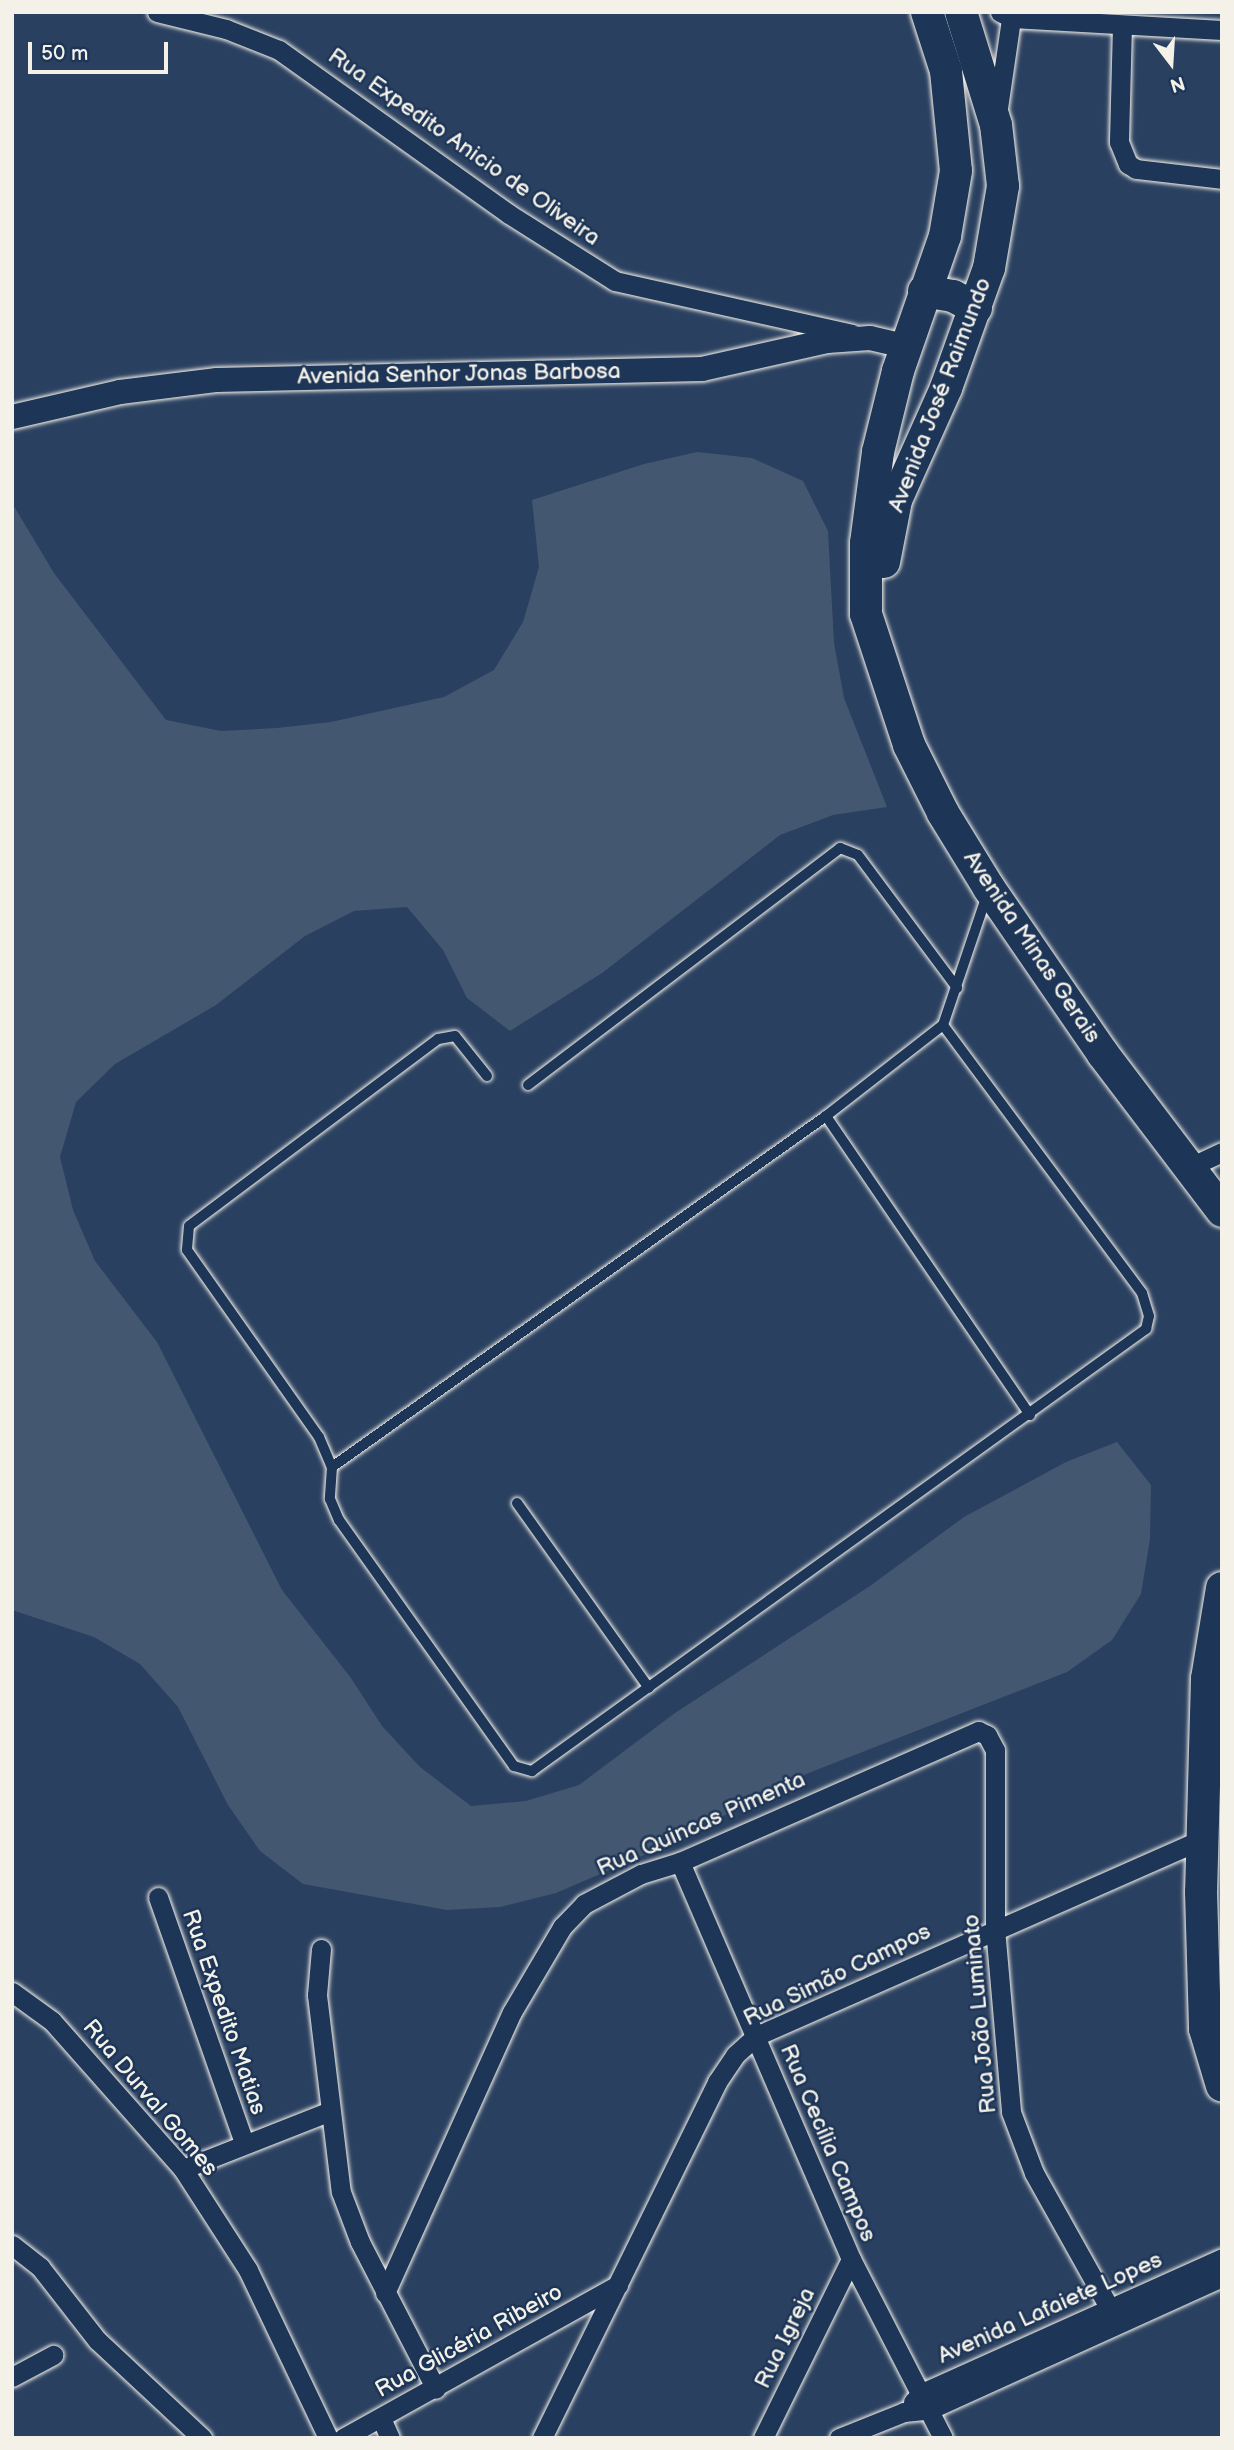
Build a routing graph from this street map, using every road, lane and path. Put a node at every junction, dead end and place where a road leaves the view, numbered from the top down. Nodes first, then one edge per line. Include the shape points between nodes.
1 (157, 12) edge
2 (927, 12) edge
3 (961, 12) edge
4 (1008, 14) edge
5 (1122, 25) junction
6 (1222, 30) edge
7 (996, 125) junction
8 (1222, 179) edge
9 (925, 291) junction
10 (976, 309) junction
11 (870, 338) junction
12 (902, 359) junction
13 (946, 388) junction
14 (12, 417) edge
15 (880, 662) junction
16 (989, 888) junction
17 (957, 988) junction
18 (943, 1025) junction
19 (487, 1076) dead end
20 (528, 1085) dead end
21 (826, 1116) junction
22 (1222, 1152) edge
23 (1190, 1167) junction
24 (1222, 1211) edge
25 (1030, 1415) junction
26 (332, 1467) junction
27 (517, 1503) dead end
28 (1222, 1588) edge
29 (649, 1688) junction
30 (971, 1732) joint
31 (1201, 1840) junction
32 (680, 1862) junction
33 (158, 1897) dead end
34 (995, 1928) junction
35 (321, 1949) dead end
36 (12, 1992) edge
37 (756, 2036) junction
38 (1222, 2086) edge
39 (328, 2112) junction
40 (244, 2143) junction
41 (183, 2169) junction
42 (12, 2245) edge
43 (1222, 2258) edge
44 (850, 2259) junction
45 (1222, 2277) edge
46 (618, 2285) junction
47 (385, 2293) junction
48 (1113, 2315) junction
49 (54, 2355) dead end
50 (12, 2377) edge
51 (436, 2389) junction
52 (927, 2401) junction
53 (381, 2418) junction
54 (202, 2438) edge
55 (328, 2438) edge
56 (343, 2438) edge
57 (390, 2438) edge
58 (542, 2438) edge
59 (764, 2438) edge
60 (839, 2438) edge
61 (943, 2438) edge

1 - 11 street, Rua Expedito Anicio de Oliveira via 226,29 279,50 509,214 615,281
2 - 9 main road, Avenida José Raimundo via 946,71 956,171 945,236
3 - 7 main road, Avenida José Raimundo
4 - 5 street
4 - 7 street
5 - 6 street
5 - 8 street via 1119,142 1128,164 1136,169
7 - 10 main road, Avenida José Raimundo via 1003,187 989,268
9 - 10 main road via 953,296
9 - 12 main road, Avenida José Raimundo
10 - 13 main road, Avenida José Raimundo
11 - 12 street, Avenida Senhor Jonas Barbosa
11 - 14 street, Avenida Senhor Jonas Barbosa via 827,341 702,369 217,380 120,392
12 - 13 main road via 919,386
12 - 15 main road, Avenida José Raimundo via 878,452 866,543 864,592
13 - 15 main road, Avenida José Raimundo via 896,500 884,551
15 - 16 main road, Avenida Minas Gerais via 909,746
16 - 17 lane
16 - 23 main road, Avenida Minas Gerais via 1103,1054
17 - 18 lane
17 - 20 lane via 858,855 840,848
18 - 21 lane
18 - 25 lane via 1142,1293 1147,1306 1146,1329 1140,1336
19 - 26 lane via 455,1036 438,1039 189,1226 191,1260 319,1437
21 - 25 lane
21 - 26 lane
22 - 23 street
23 - 24 main road, Avenida Minas Gerais
25 - 29 lane
26 - 29 lane via 330,1499 339,1520 514,1766 524,1771 542,1767
27 - 29 lane
28 - 31 main road via 1207,1679
30 - 32 street, Rua Quincas Pimenta
30 - 34 street, Rua João Luminato via 987,1735 995,1750
31 - 34 street, Rua Simão Campos
31 - 38 main road via 1201,1987 1205,2029
32 - 37 street, Rua Cecília Campos
32 - 47 street, Rua Quincas Pimenta via 614,1886 584,1904 562,1927 512,2012
33 - 40 street, Rua Expedito Matias
34 - 37 street, Rua Simão Campos
34 - 48 street, Rua João Luminato via 1011,2112 1034,2173
35 - 39 street via 317,1995
36 - 41 street, Rua Durval Gomes via 52,2021
37 - 44 street, Rua Cecília Campos
37 - 46 street, Rua Simão Campos via 735,2055 717,2082
39 - 40 street
39 - 47 street via 341,2192
40 - 41 street
41 - 55 street, Rua Durval Gomes via 247,2270
42 - 54 street via 40,2267 97,2340
43 - 48 street, Avenida Lafaiete Lopes
44 - 52 street, Rua Cecília Campos
44 - 59 street, Rua Igreja
45 - 48 street, Avenida Lafaiete Lopes
46 - 51 street, Rua Glicéria Ribeiro
46 - 58 street, Rua Simão Campos
47 - 51 street
48 - 52 street, Avenida Lafaiete Lopes
49 - 50 street
51 - 53 street, Rua Glicéria Ribeiro
52 - 60 street, Avenida Lafaiete Lopes
52 - 61 street, Rua Cecília Campos
53 - 56 street, Rua Glicéria Ribeiro
53 - 57 street

